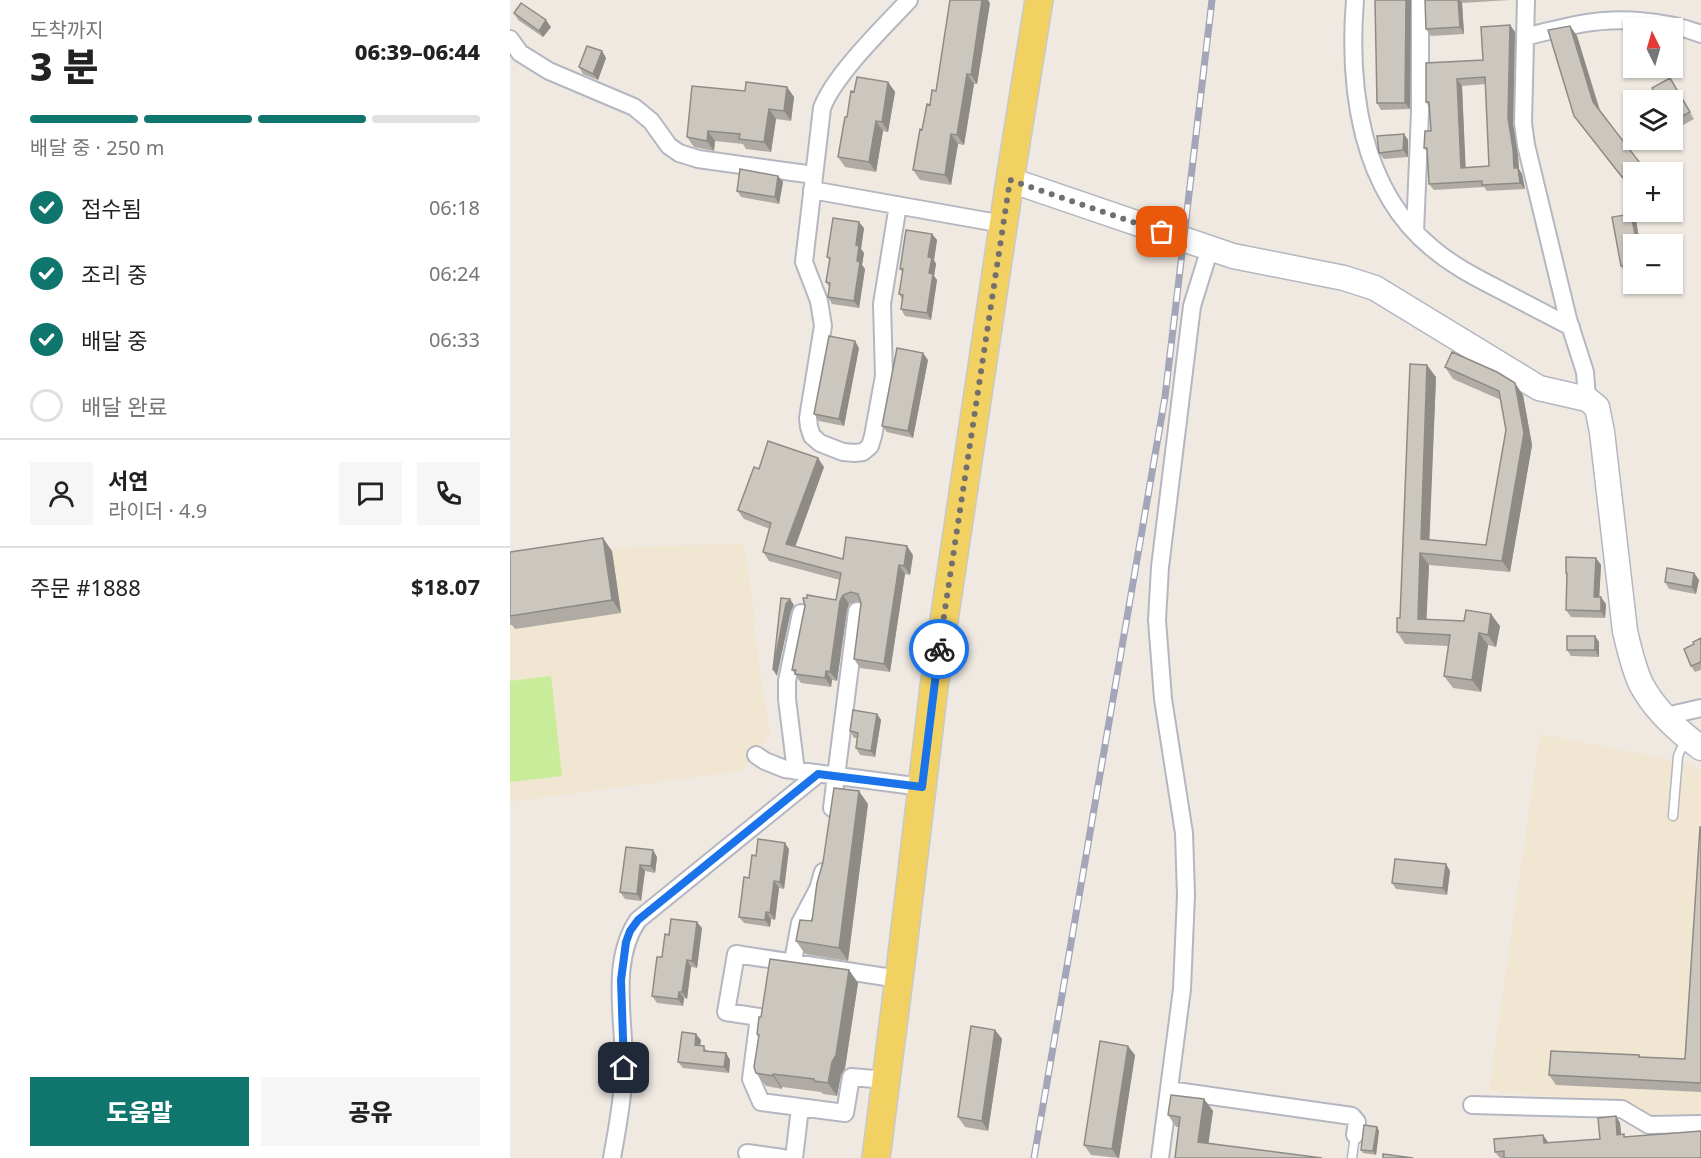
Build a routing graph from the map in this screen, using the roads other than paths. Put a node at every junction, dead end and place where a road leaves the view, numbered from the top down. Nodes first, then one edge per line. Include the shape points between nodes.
1 (909, 0) edge
2 (1039, 0) edge
3 (1355, 0) edge
4 (1420, 0) edge
5 (1526, 0) edge
6 (1701, 34) edge
7 (1525, 36) junction
8 (510, 39) edge
9 (1010, 180) junction
10 (813, 183) junction
11 (898, 205) junction
12 (1003, 224) junction
13 (1415, 232) junction
14 (1210, 248) junction
15 (1571, 327) junction
16 (1587, 399) junction
17 (857, 611) edge
18 (801, 613) edge
19 (1701, 708) edge
20 (1666, 716) junction
21 (1697, 742) edge
22 (756, 755) dead end
23 (796, 771) junction
24 (818, 774) junction
25 (836, 776) junction
26 (922, 787) junction
27 (1673, 816) dead end
28 (830, 820) edge
29 (825, 852) edge
30 (793, 961) junction
31 (899, 979) junction
32 (886, 1080) junction
33 (1169, 1090) junction
34 (1472, 1105) dead end
35 (800, 1108) junction
36 (1701, 1124) edge
37 (1355, 1135) joint
38 (747, 1153) dead end
39 (612, 1158) edge
40 (783, 1158) edge
41 (794, 1158) edge
42 (876, 1158) edge
43 (1160, 1158) edge
44 (1352, 1158) edge

1 - 10 street via 826,97
2 - 9 main road
3 - 13 street via 1355,74 1361,125 1385,191
4 - 13 street
5 - 7 street
6 - 7 street via 1658,23 1621,21 1582,24
7 - 15 street via 1526,145
8 - 10 street via 520,53 549,71 634,107 679,153
9 - 12 main road
9 - 14 main road
10 - 11 street
10 - 11 street via 804,262 819,301 823,326 809,427 820,443 843,452 863,452 873,436 884,376 882,303
11 - 12 street
12 - 26 main road via 933,687
13 - 15 street via 1461,270
14 - 16 main road via 1375,288 1539,388
14 - 33 street via 1192,306 1157,620 1163,699 1184,833 1182,989
15 - 16 street via 1585,372
16 - 20 main road via 1596,407 1602,432 1625,631 1640,682 1652,703
17 - 25 street
18 - 23 street via 787,681
19 - 20 street
20 - 21 main road
21 - 27 lane via 1681,750 1678,756
22 - 23 street
23 - 24 street
24 - 25 street
24 - 39 street via 638,920 630,931 621,980 623,1086
25 - 26 street
25 - 28 street
26 - 31 main road
29 - 30 street via 818,889 800,923
30 - 31 street
30 - 35 street via 736,954 726,1012 759,1017 751,1079 760,1102
31 - 32 main road
32 - 35 street via 851,1077 845,1113
32 - 42 main road
33 - 37 street via 1352,1116 1357,1122
33 - 43 street
34 - 36 street via 1622,1109 1649,1125
35 - 41 street
37 - 44 lane
38 - 40 street

